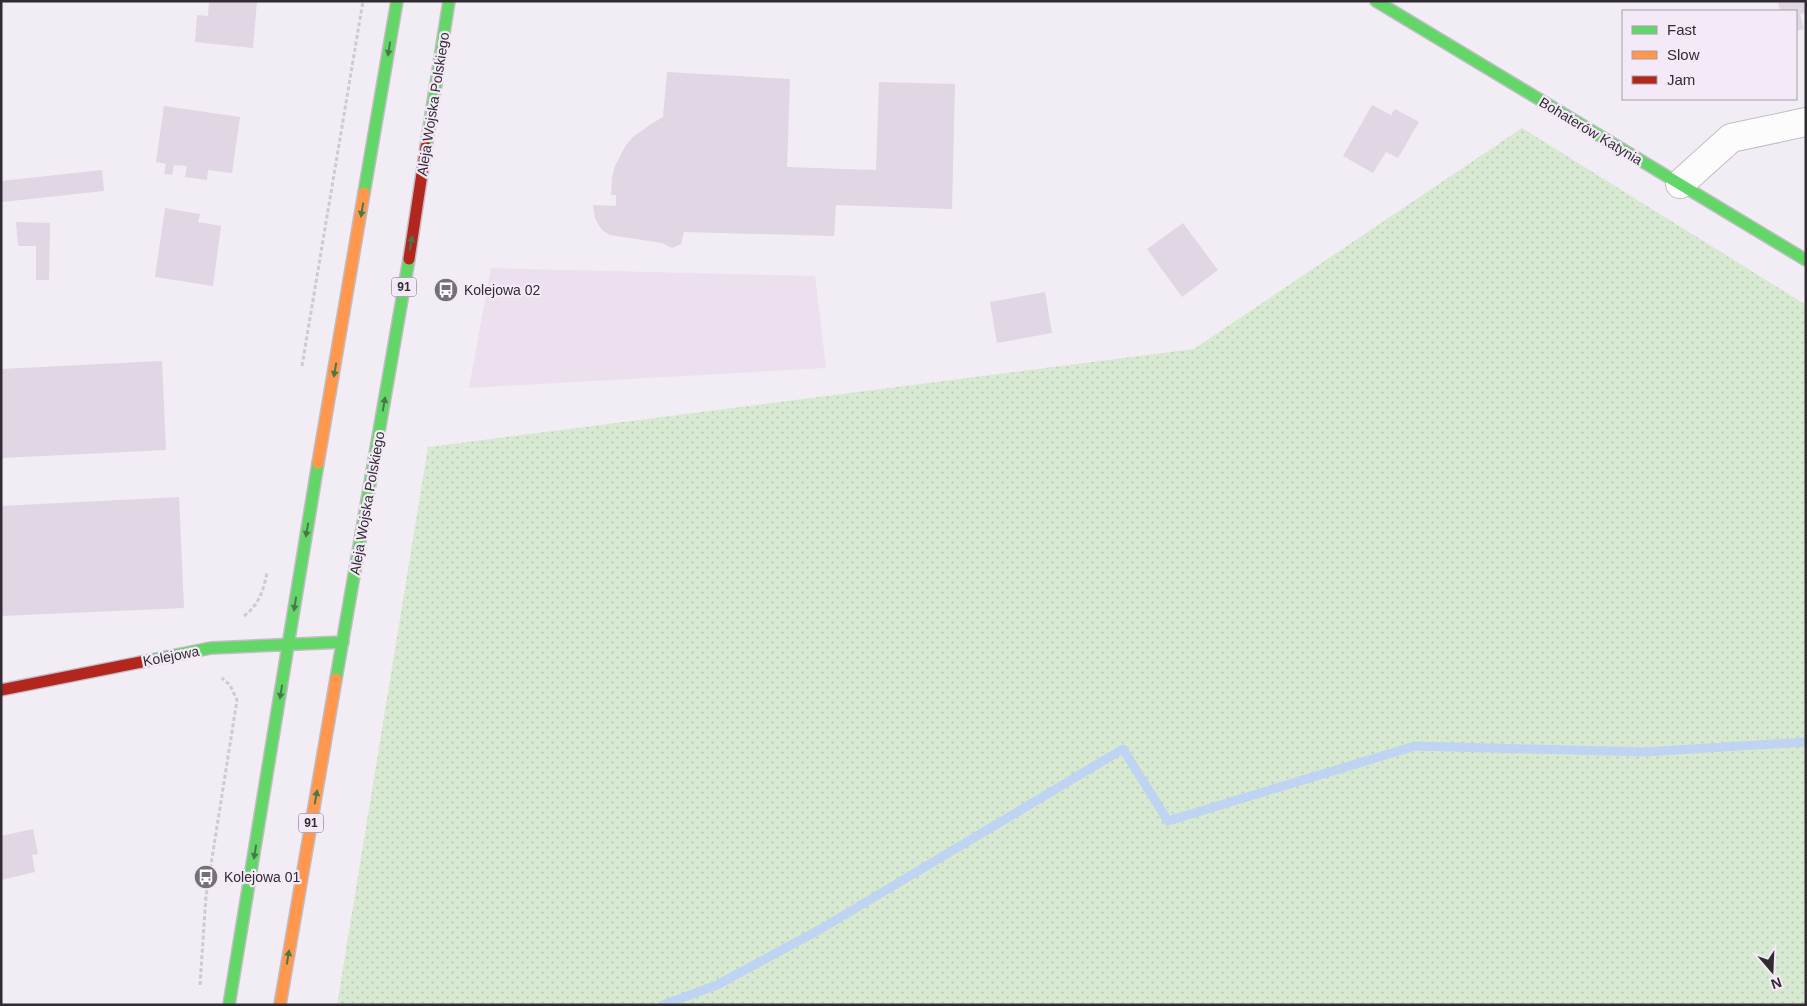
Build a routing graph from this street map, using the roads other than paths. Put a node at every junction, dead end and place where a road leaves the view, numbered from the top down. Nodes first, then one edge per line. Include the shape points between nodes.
1 (397, 1) edge
2 (449, 1) edge
3 (1376, 1) edge
4 (1806, 122) edge
5 (1680, 184) junction
6 (1806, 260) edge
7 (344, 642) junction
8 (289, 644) junction
9 (1, 690) edge
10 (229, 1005) edge
11 (280, 1005) edge

1 -> 8 main road
7 -> 2 main road, Aleja Wojska Polskiego / 91
3 - 5 main road, Bohaterów Katynia
4 - 5 street via 1731,138
5 - 6 main road, Bohaterów Katynia
7 - 8 main road, Kolejowa
11 -> 7 main road, Aleja Wojska Polskiego / 91
8 - 9 main road, Kolejowa via 211,648
8 -> 10 main road

